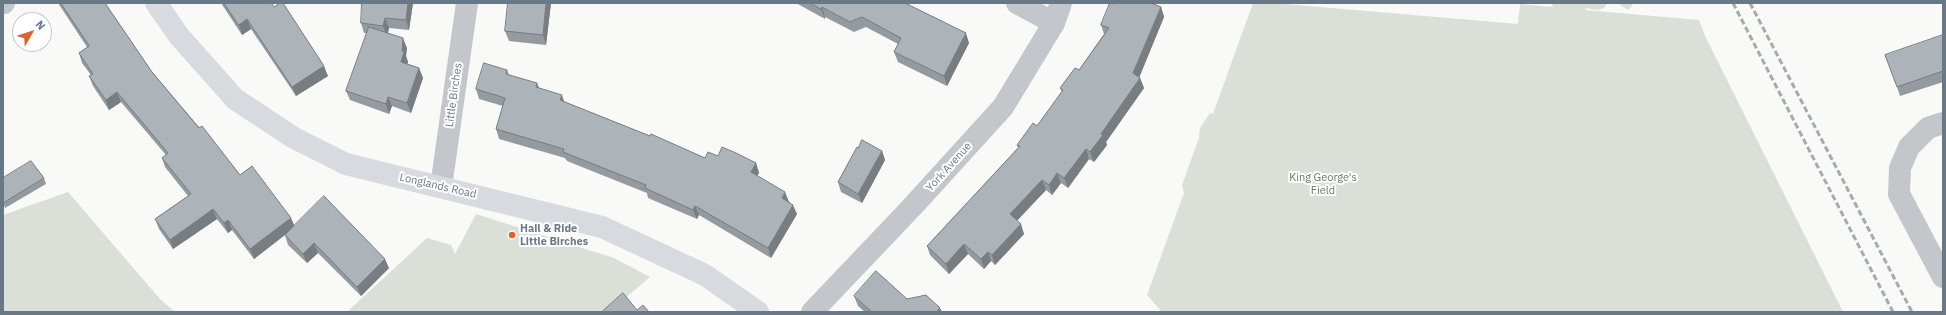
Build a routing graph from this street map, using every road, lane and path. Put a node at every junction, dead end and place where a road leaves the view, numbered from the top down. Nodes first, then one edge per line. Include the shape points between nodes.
1 (156, 3) edge
2 (467, 3) edge
3 (1017, 3) edge
4 (1057, 13) edge
5 (1943, 123) edge
6 (441, 187) junction
7 (1943, 276) edge
8 (758, 312) edge
9 (812, 312) edge

1 - 6 street, Longlands Road via 179,36 235,99 294,138 346,164
2 - 6 street, Little Birches
3 - 4 street
4 - 9 street, York Avenue via 1003,106
5 - 7 street via 1928,128 1909,147 1900,168 1900,194
6 - 8 street, Longlands Road via 602,227 705,275

